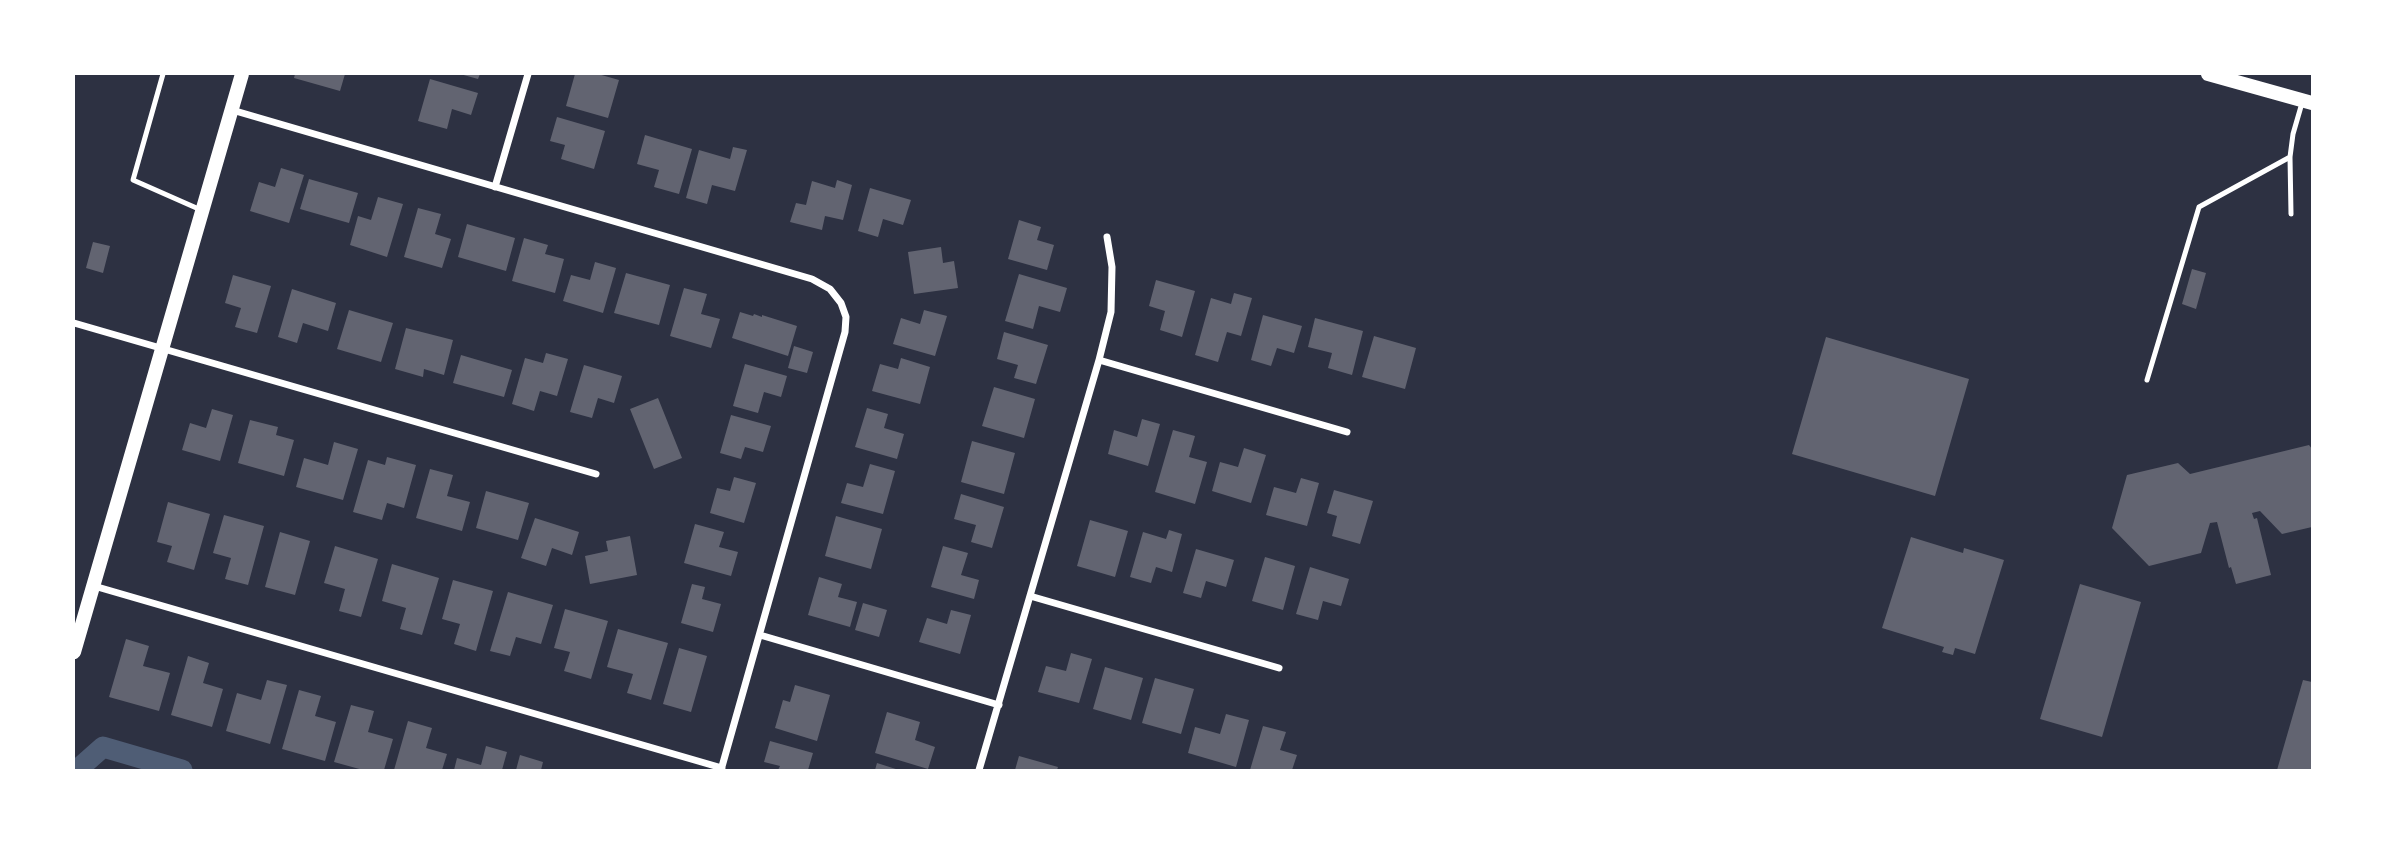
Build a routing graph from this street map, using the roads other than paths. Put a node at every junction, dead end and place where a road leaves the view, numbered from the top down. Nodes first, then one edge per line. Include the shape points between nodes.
1 (163, 74) edge
2 (242, 74) edge
3 (528, 74) edge
4 (2208, 74) edge
5 (2308, 102) edge
6 (232, 110) junction
7 (2290, 157) junction
8 (495, 187) junction
9 (202, 211) junction
10 (2291, 214) dead end
11 (1107, 237) dead end
12 (74, 323) edge
13 (161, 349) junction
14 (1099, 360) junction
15 (2147, 380) dead end
16 (1347, 432) dead end
17 (596, 474) dead end
18 (94, 586) junction
19 (1030, 596) junction
20 (760, 635) junction
21 (74, 653) edge
22 (1279, 668) dead end
23 (999, 705) junction
24 (722, 769) edge
25 (979, 771) edge

1 - 9 lane via 133,180
2 - 6 main road
3 - 8 street
4 - 5 main road
5 - 7 lane via 2292,134
6 - 8 street
6 - 9 main road
7 - 10 lane
7 - 15 lane via 2199,207
8 - 20 street via 812,279 830,289 841,303 845,332
9 - 13 main road
11 - 14 street via 1111,312
12 - 13 street
13 - 17 street
13 - 18 main road
14 - 16 street
14 - 19 street
18 - 21 main road
18 - 24 street
19 - 22 street
19 - 23 street
20 - 23 street
20 - 24 street
23 - 25 street

